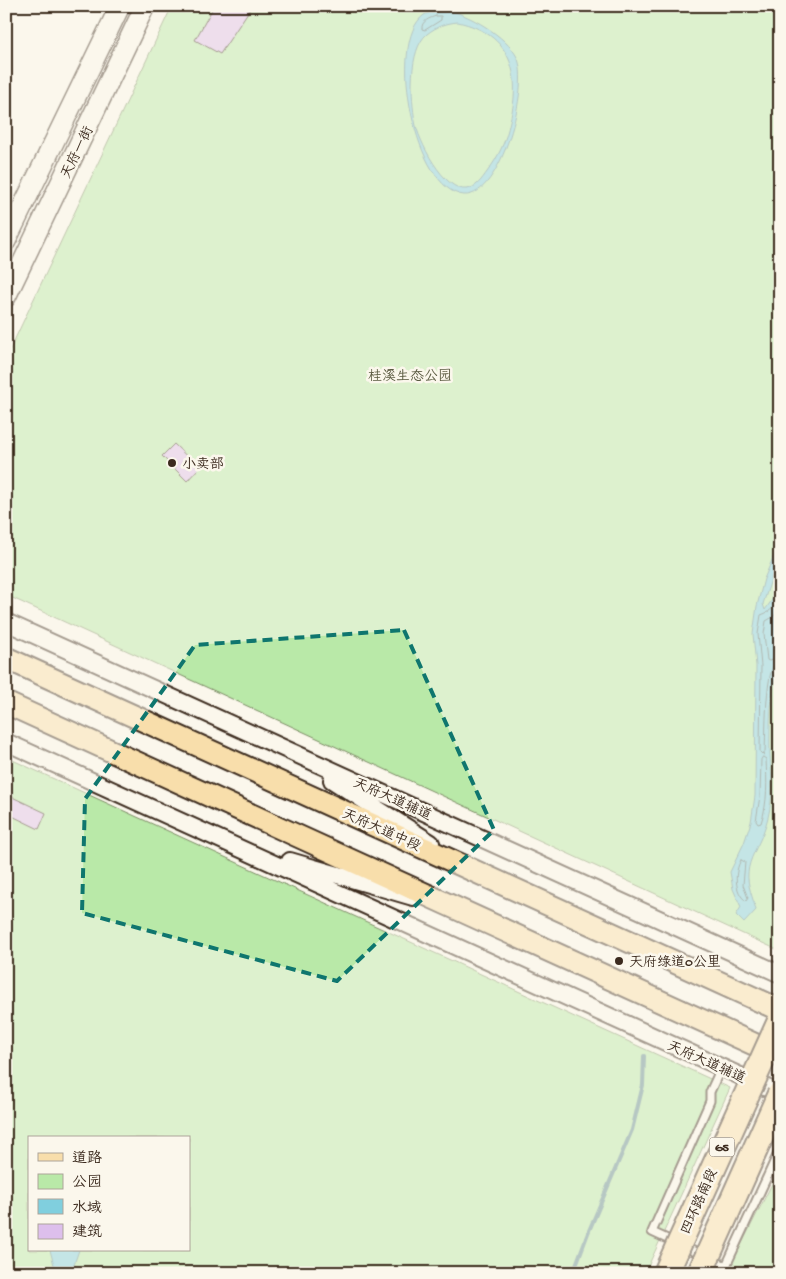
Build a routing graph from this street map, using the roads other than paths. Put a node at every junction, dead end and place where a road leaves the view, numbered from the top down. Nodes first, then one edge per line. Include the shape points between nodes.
1 (120, 6) edge
2 (145, 6) edge
3 (6, 241) edge
4 (6, 297) edge
5 (6, 622) edge
6 (6, 658) edge
7 (6, 703) edge
8 (6, 742) edge
9 (282, 748) junction
10 (235, 846) junction
11 (480, 874) junction
12 (462, 911) junction
13 (780, 974) edge
14 (757, 1000) junction
15 (780, 1005) edge
16 (780, 1010) edge
17 (780, 1021) edge
18 (740, 1037) junction
19 (780, 1056) edge
20 (780, 1063) edge
21 (722, 1067) junction
22 (780, 1094) edge
23 (780, 1149) edge
24 (666, 1273) edge
25 (701, 1273) edge

1 - 3 main road, 天府一街
2 - 4 main road, 天府一街
5 - 9 street, 天府大道辅道
6 - 11 main road, 天府大道中段
7 - 12 main road
8 - 10 street, 天府大道辅道
9 - 11 street
9 - 13 street, 天府大道辅道
10 - 12 street
10 - 21 street, 天府大道辅道
11 - 14 main road, 天府大道中段
12 - 18 main road
14 - 15 main road
14 - 16 main road
17 - 24 highway, 四环路南段 / G5, bridge
18 - 19 main road
18 - 20 main road
21 - 22 street, 天府大道辅道
21 - 23 lane via 652,1232 726,1266
22 - 25 highway, G5, bridge

